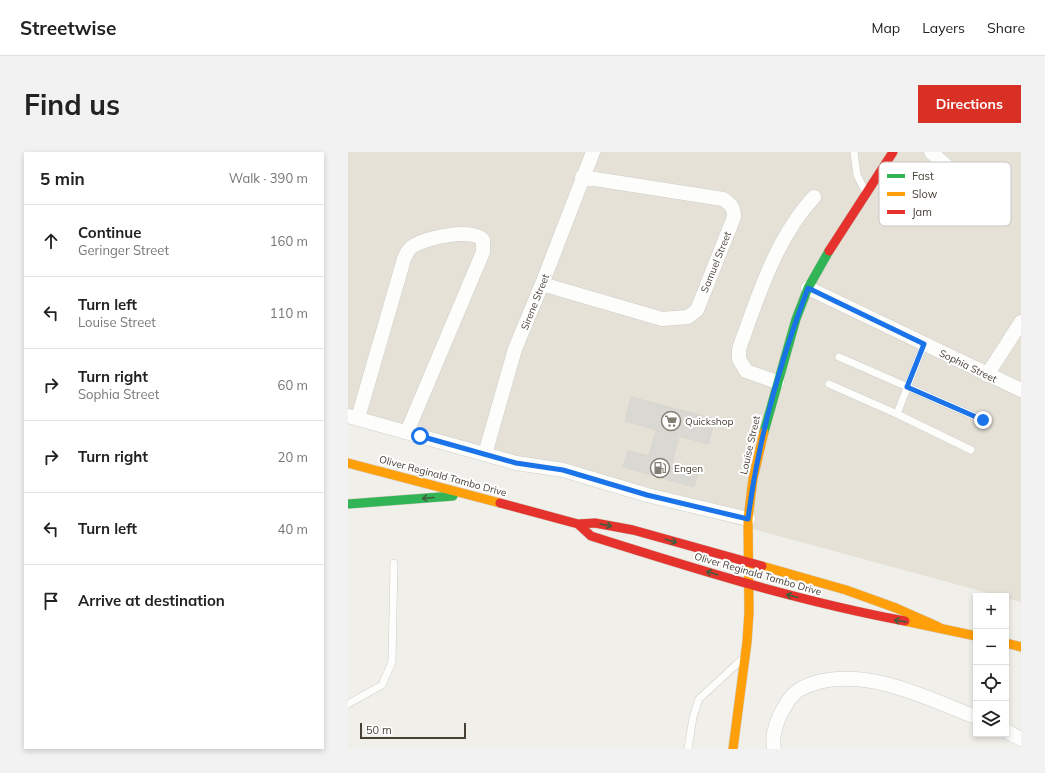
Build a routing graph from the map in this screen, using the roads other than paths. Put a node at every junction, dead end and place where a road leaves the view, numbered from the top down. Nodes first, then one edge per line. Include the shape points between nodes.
1 (593, 152) edge
2 (854, 152) edge
3 (894, 152) edge
4 (931, 152) edge
5 (887, 162) edge
6 (942, 162) edge
7 (879, 174) edge
8 (582, 177) junction
9 (866, 193) junction
10 (814, 196) dead end
11 (542, 284) junction
12 (808, 288) junction
13 (1021, 322) edge
14 (924, 344) junction
15 (839, 357) dead end
16 (986, 375) junction
17 (778, 382) junction
18 (830, 384) dead end
19 (907, 387) junction
20 (1021, 390) edge
21 (897, 414) junction
22 (353, 417) edge
23 (983, 420) dead end
24 (407, 432) junction
25 (971, 450) dead end
26 (485, 454) junction
27 (348, 463) edge
28 (467, 494) junction
29 (348, 504) edge
30 (748, 519) junction
31 (578, 524) junction
32 (394, 563) dead end
33 (748, 563) junction
34 (749, 584) junction
35 (939, 626) junction
36 (973, 635) edge
37 (1009, 644) edge
38 (1021, 647) edge
39 (745, 656) junction
40 (348, 704) edge
41 (973, 716) edge
42 (1009, 733) edge
43 (1021, 739) edge
44 (688, 749) edge
45 (733, 749) edge
46 (774, 749) edge

1 - 8 street, Sirene Street
2 - 9 lane via 857,175
3 - 5 main road, Louise Street
4 - 6 street
7 - 9 main road, Louise Street
8 - 11 street, Sirene Street
8 - 11 street, Samuel Street via 723,199 730,203 734,217 697,310 688,317 662,319
9 - 12 main road, Louise Street
10 - 17 street via 798,214 765,277 739,349 739,359 746,371
11 - 26 street, Sirene Street via 515,350
12 - 14 street, Sophia Street
12 - 17 main road, Louise Street via 796,319
13 - 16 street
14 - 16 street, Sophia Street
14 - 19 lane
15 - 19 lane
16 - 20 street, Sophia Street
17 - 30 main road, Louise Street via 753,479
18 - 21 lane
19 - 21 lane
19 - 23 lane
21 - 25 lane
22 - 24 street
22 - 24 street via 408,251 426,240 475,234 483,240 483,252
24 - 26 street
26 - 30 street via 516,463 563,470 647,495
27 - 28 main road, Oliver Reginald Tambo Drive
28 -> 29 main road
28 - 31 main road, Oliver Reginald Tambo Drive
30 - 33 main road, Louise Street
31 -> 33 main road, Oliver Reginald Tambo Drive via 595,523 633,530
34 -> 31 main road, Oliver Reginald Tambo Drive via 591,536
32 - 40 lane via 392,662 382,685
33 - 34 main road, Louise Street
33 - 35 main road, Oliver Reginald Tambo Drive via 846,590
35 -> 34 main road, Oliver Reginald Tambo Drive via 887,619
34 - 39 main road, Louise Street
35 - 36 main road, Oliver Reginald Tambo Drive
37 - 38 main road
39 - 44 lane via 699,699
39 - 45 main road, Louise Street
41 - 46 street via 897,686 859,679 830,680 810,685 792,694 776,722
42 - 43 street

